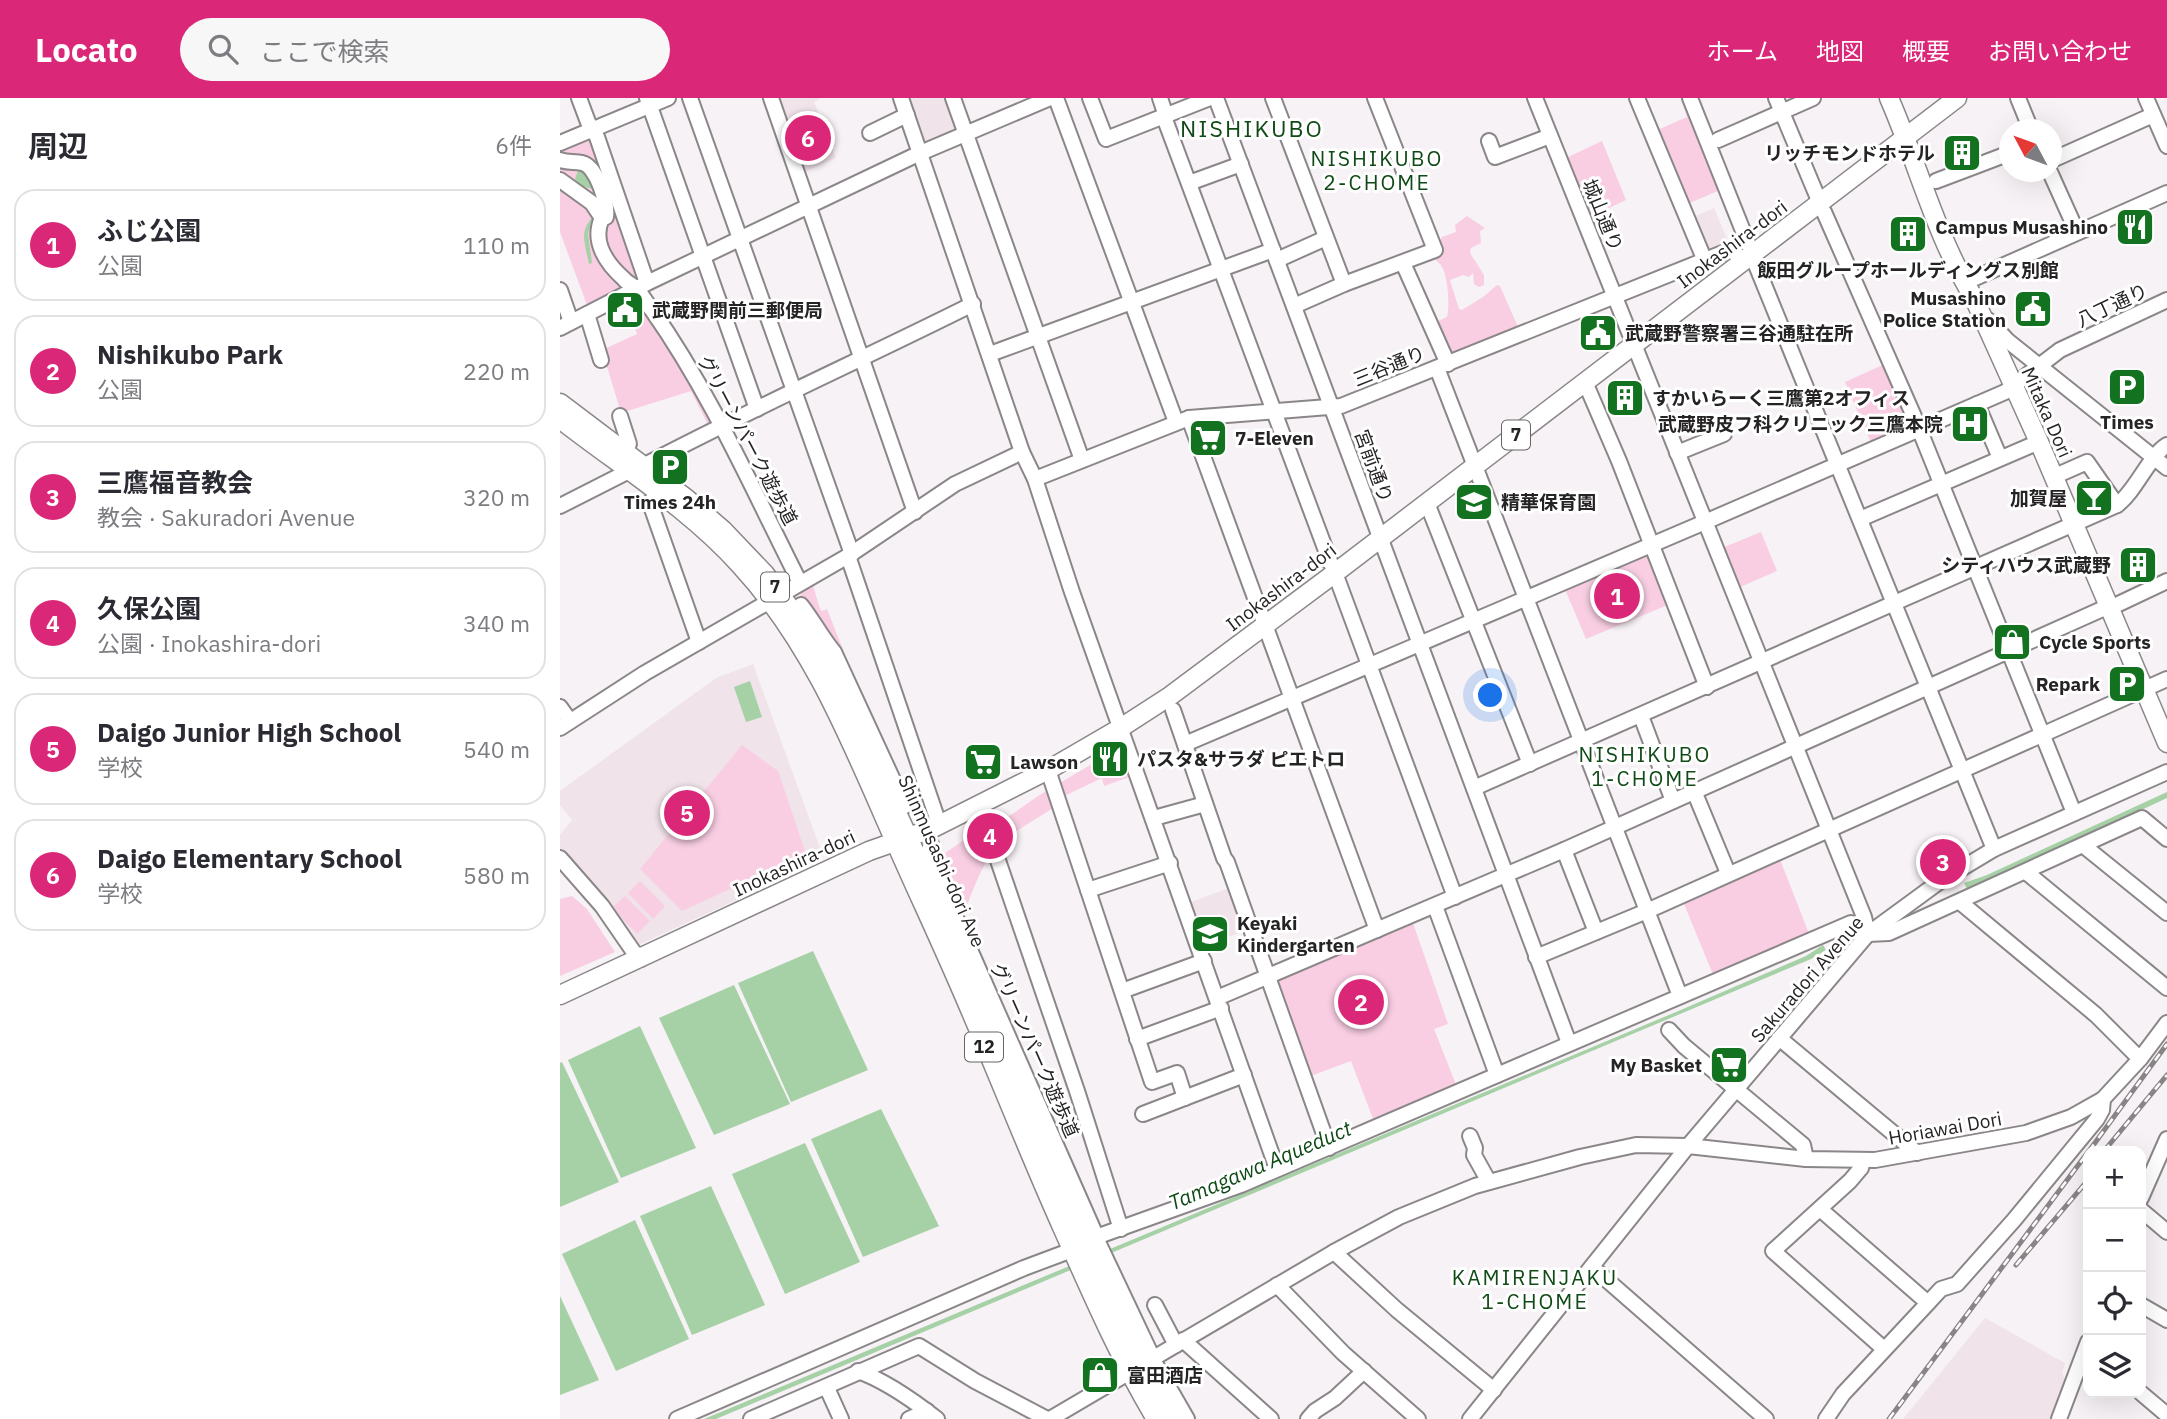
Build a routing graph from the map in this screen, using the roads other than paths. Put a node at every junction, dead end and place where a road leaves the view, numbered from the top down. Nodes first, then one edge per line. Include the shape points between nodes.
1 (579, 98) edge
2 (668, 98) edge
3 (690, 98) edge
4 (771, 98) edge
5 (901, 98) edge
6 (953, 98) edge
7 (1050, 98) edge
8 (1056, 98) edge
9 (1090, 98) edge
10 (1160, 98) edge
11 (1210, 98) edge
12 (1216, 98) edge
13 (1273, 98) edge
14 (1375, 98) edge
15 (1535, 98) edge
16 (1637, 98) edge
17 (1690, 98) edge
18 (1813, 98) edge
19 (1889, 98) edge
20 (1958, 98) edge
21 (2018, 98) edge
22 (2146, 98) edge
23 (648, 102) edge
24 (1779, 105) edge
25 (907, 115) junction
26 (2153, 115) junction
27 (1165, 116) junction
28 (2027, 119) edge
29 (592, 130) junction
30 (870, 133) dead end
31 (965, 134) junction
32 (1550, 136) junction
33 (1906, 138) junction
34 (1718, 140) dead end
35 (1489, 141) dead end
36 (560, 143) edge
37 (2167, 146) edge
38 (918, 154) junction
39 (2062, 156) edge
40 (1999, 157) edge
41 (567, 162) edge
42 (1241, 164) junction
43 (1936, 181) dead end
44 (2054, 182) edge
45 (1189, 183) junction
46 (565, 184) edge
47 (2167, 193) edge
48 (808, 206) junction
49 (1822, 208) junction
50 (624, 215) junction
51 (604, 218) junction
52 (2077, 232) junction
53 (1326, 238) junction
54 (740, 239) junction
55 (1749, 254) junction
56 (1275, 255) junction
57 (703, 257) junction
58 (1705, 261) junction
59 (1403, 263) junction
60 (1222, 268) junction
61 (1975, 278) dead end
62 (1344, 284) junction
63 (642, 286) junction
64 (560, 290) edge
65 (1615, 297) junction
66 (1974, 298) junction
67 (2167, 300) edge
68 (1132, 302) junction
69 (973, 304) junction
70 (1294, 306) junction
71 (587, 314) junction
72 (566, 325) edge
73 (1038, 337) junction
74 (1634, 346) junction
75 (990, 354) junction
76 (863, 359) junction
77 (601, 360) dead end
78 (1443, 366) junction
79 (2039, 367) junction
80 (1586, 382) junction
81 (2013, 386) junction
82 (794, 392) junction
83 (560, 402) edge
84 (1977, 404) junction
85 (1332, 406) junction
86 (757, 409) junction
87 (1275, 410) junction
88 (620, 416) dead end
89 (560, 419) edge
90 (1183, 420) junction
91 (722, 425) junction
92 (1919, 429) junction
93 (1724, 434) dead end
94 (2039, 442) junction
95 (629, 444) dead end
96 (2167, 445) edge
97 (1023, 452) junction
98 (1677, 453) junction
99 (2000, 458) junction
100 (2155, 459) junction
101 (1082, 460) junction
102 (1838, 463) junction
103 (1475, 465) junction
104 (636, 468) junction
105 (2167, 468) edge
106 (2053, 477) junction
107 (1034, 479) junction
108 (1940, 484) junction
109 (652, 500) dead end
110 (1427, 503) junction
111 (2117, 505) junction
112 (560, 506) edge
113 (915, 512) junction
114 (1860, 519) junction
115 (1705, 522) junction
116 (2073, 524) junction
117 (1380, 538) junction
118 (1651, 546) junction
119 (850, 555) junction
120 (1331, 564) dead end
121 (1974, 568) junction
122 (797, 579) dead end
123 (1338, 581) dead end
124 (2167, 581) edge
125 (776, 598) junction
126 (1527, 599) junction
127 (1895, 603) junction
128 (801, 604) dead end
129 (2110, 607) junction
130 (1472, 621) junction
131 (1264, 625) junction
132 (699, 642) junction
133 (1419, 643) junction
134 (2008, 651) junction
135 (1762, 663) junction
136 (1369, 666) junction
137 (2167, 679) edge
138 (1928, 686) junction
139 (1707, 687) junction
140 (2144, 691) junction
141 (1292, 699) junction
142 (560, 707) edge
143 (1173, 710) dead end
144 (1640, 716) junction
145 (565, 724) edge
146 (1122, 727) junction
147 (2042, 736) junction
148 (1582, 742) junction
149 (2167, 743) edge
150 (1185, 744) junction
151 (1795, 745) junction
152 (1530, 764) junction
153 (1048, 770) junction
154 (1963, 771) junction
155 (2167, 772) edge
156 (1474, 788) junction
157 (1694, 791) junction
158 (1674, 801) junction
159 (1205, 804) junction
160 (979, 805) junction
161 (905, 806) dead end
162 (2074, 813) junction
163 (1154, 818) junction
164 (939, 824) junction
165 (1615, 826) junction
166 (1829, 830) junction
167 (901, 839) junction
168 (2167, 839) edge
169 (931, 844) dead end
170 (2084, 846) junction
171 (1994, 849) junction
172 (1564, 850) junction
173 (560, 858) edge
174 (1170, 863) junction
175 (2026, 872) junction
176 (1728, 873) junction
177 (1506, 875) junction
178 (1088, 890) junction
179 (1455, 897) junction
180 (1960, 902) junction
181 (1435, 905) junction
182 (1647, 911) junction
183 (2167, 913) edge
184 (1377, 930) junction
185 (1596, 932) junction
186 (1868, 934) junction
187 (1536, 957) junction
188 (641, 959) junction
189 (1204, 961) junction
190 (1269, 976) junction
191 (2167, 988) edge
192 (1122, 991) junction
193 (560, 995) edge
194 (1680, 996) junction
195 (1219, 1003) junction
196 (2167, 1023) edge
197 (1669, 1030) dead end
198 (1779, 1038) junction
199 (1138, 1039) junction
200 (1569, 1043) junction
201 (2140, 1059) junction
202 (1244, 1075) junction
203 (1497, 1075) junction
204 (1735, 1090) junction
205 (1185, 1098) junction
206 (2103, 1099) junction
207 (1143, 1114) dead end
208 (1470, 1136) dead end
209 (2167, 1139) edge
210 (1688, 1146) junction
211 (1329, 1148) junction
212 (1917, 1153) junction
213 (1806, 1159) junction
214 (1863, 1160) junction
215 (1277, 1169) junction
216 (1489, 1182) junction
217 (2146, 1187) edge
218 (1820, 1209) junction
219 (2146, 1214) edge
220 (1121, 1229) junction
221 (2167, 1232) edge
222 (1085, 1245) junction
223 (1334, 1252) junction
224 (1592, 1267) junction
225 (1096, 1270) junction
226 (1277, 1284) junction
227 (1928, 1303) junction
228 (1155, 1305) dead end
229 (2146, 1308) edge
230 (2167, 1320) edge
231 (1180, 1342) junction
232 (1884, 1349) junction
233 (2083, 1360) edge
234 (1144, 1364) junction
235 (858, 1371) junction
236 (1364, 1371) junction
237 (827, 1388) junction
238 (1493, 1390) junction
239 (2146, 1397) edge
240 (932, 1415) edge
241 (2167, 1415) edge
242 (1053, 1417) edge
243 (1472, 1418) edge
244 (2062, 1418) edge
245 (677, 1419) edge
246 (751, 1419) edge
247 (841, 1419) edge
248 (909, 1419) edge
249 (1156, 1419) edge
250 (1171, 1419) edge
251 (1187, 1419) edge
252 (1271, 1419) edge
253 (1308, 1419) edge
254 (1418, 1419) edge
255 (1766, 1419) edge
256 (1826, 1419) edge

1 - 29 street
2 - 23 street
3 - 54 street
4 - 48 street
5 - 25 street
6 - 31 street
7 - 31 street
8 - 68 street
9 - 27 street via 1105,139
10 - 27 street
11 - 27 street
12 - 42 street, 宮前通り
13 - 53 street
14 - 59 street via 1435,250
15 - 32 street, 城山通り
16 - 58 street
17 - 55 street
18 - 24 street
19 - 33 main road, Mitaka Dori
20 - 33 main road, Inokashira-dori / 7
21 - 28 street
22 - 26 street
23 - 29 street
23 - 57 street
24 - 34 street
24 - 49 street
25 - 30 street
25 - 38 street
26 - 37 street
26 - 39 street
27 - 45 street
29 - 36 street
29 - 50 street
31 - 38 street
31 - 73 street
32 - 35 street via 1490,159
32 - 65 street, 城山通り
33 - 49 main road, Inokashira-dori / 7
33 - 66 main road, Mitaka Dori
38 - 48 street
38 - 69 street
40 - 43 street
41 - 46 street via 569,179
41 - 51 street, グリーンパーク遊歩道 via 583,163 596,177 606,204
42 - 45 street
42 - 56 street, 宮前通り
44 - 52 street
45 - 60 street
46 - 51 street
47 - 52 street
48 - 54 street
48 - 76 street
49 - 55 main road, Inokashira-dori / 7
49 - 92 street
50 - 51 street
50 - 63 street
51 - 63 street, グリーンパーク遊歩道 via 599,232 602,254 624,280
52 - 61 street
53 - 56 street
53 - 62 street
54 - 57 street
54 - 82 street
55 - 58 street, 三谷通り via 1730,250
55 - 74 main road, Inokashira-dori / 7
55 - 102 street
56 - 60 street
56 - 70 street, 宮前通り
57 - 63 street
57 - 86 street
58 - 65 street, 三谷通り
59 - 62 street
59 - 78 street
60 - 68 street
60 - 87 street
62 - 70 street
63 - 71 street
63 - 91 street, グリーンパーク遊歩道
64 - 72 street
65 - 74 street, 城山通り
65 - 78 street, 三谷通り
66 - 79 street via 1990,323
66 - 81 main road, Mitaka Dori
67 - 79 street, 八丁通り via 2060,350
68 - 73 street
68 - 90 street
69 - 75 street
69 - 76 street
70 - 85 street, 宮前通り
71 - 72 street
71 - 77 street
73 - 75 street
73 - 101 street
74 - 80 main road, Inokashira-dori / 7
74 - 98 street, 城山通り
75 - 97 street
76 - 82 street
76 - 113 street
78 - 85 street, 三谷通り
78 - 103 street
79 - 81 street, 八丁通り
79 - 100 street
80 - 103 main road, Inokashira-dori / 7
80 - 118 street
81 - 84 street, 八丁通り
81 - 94 main road, Mitaka Dori
82 - 86 street
82 - 119 street
83 - 104 main road, Shinmusashi-dori Ave / 7
84 - 92 street, 八丁通り
84 - 99 street
85 - 87 street, 三谷通り
85 - 117 street, 宮前通り
86 - 91 street
87 - 90 street, 三谷通り
87 - 120 street
88 - 95 street
89 - 104 main road, Shinmusashi-dori Ave / 7
90 - 101 street, 三谷通り
90 - 131 street
91 - 104 street
91 - 122 street, グリーンパーク遊歩道
92 - 102 street, 八丁通り
92 - 108 street
93 - 98 street
94 - 99 street
94 - 106 main road, Mitaka Dori
96 - 100 street
97 - 107 street
97 - 113 street via 955,484
98 - 115 street, 城山通り
99 - 108 street
100 - 105 street
100 - 111 street
101 - 107 street, 三谷通り
102 - 114 street
102 - 115 street, 八丁通り
103 - 110 main road, Inokashira-dori / 7
103 - 126 street
104 - 112 street
104 - 125 main road, Shinmusashi-dori Ave / 7
106 - 111 street via 2087,462
106 - 116 main road, Mitaka Dori
107 - 146 street
108 - 114 street
108 - 121 street
109 - 132 street
110 - 117 main road, Inokashira-dori / 7
110 - 130 street
111 - 116 street
113 - 119 street
114 - 127 street
115 - 118 street, 八丁通り
115 - 135 street, 城山通り
116 - 121 street
116 - 129 main road, Mitaka Dori
117 - 131 main road, Inokashira-dori / 7
117 - 133 street, 宮前通り
118 - 126 street, 八丁通り
118 - 139 street
119 - 125 street
119 - 164 street
121 - 127 street
121 - 134 street
123 - 136 street
124 - 129 street
125 - 132 street
125 - 167 main road, Shinmusashi-dori Ave / 7
126 - 130 street, 八丁通り
126 - 148 street
127 - 135 street
127 - 138 street
128 - 161 street via 834,652
129 - 134 street
129 - 140 main road, Mitaka Dori
130 - 133 street, 八丁通り
130 - 152 street
131 - 141 street
131 - 146 main road, Inokashira-dori / 7
132 - 145 street
133 - 136 street, 八丁通り
133 - 156 street, 宮前通り
134 - 138 street
134 - 147 street
135 - 139 street
135 - 151 street, 城山通り
136 - 141 street, 八丁通り
136 - 179 street
137 - 140 street
138 - 151 street
138 - 154 street
139 - 144 street
140 - 147 street
140 - 149 main road, Mitaka Dori
141 - 150 street, 八丁通り
141 - 184 street
142 - 145 street
143 - 150 street
144 - 148 street
144 - 158 street
146 - 153 main road, Inokashira-dori / 7
146 - 163 street
147 - 154 street
147 - 162 street
148 - 152 street
148 - 165 street
150 - 159 street
151 - 157 street
151 - 166 street, 城山通り
152 - 156 street
153 - 160 main road, Inokashira-dori / 7
153 - 178 street
154 - 166 street
154 - 171 street
155 - 162 street, Sakuradori Avenue
156 - 177 street, 宮前通り
157 - 158 street
157 - 176 street
158 - 165 street
159 - 163 street
159 - 190 street
160 - 164 main road, Inokashira-dori / 7
160 - 220 street
162 - 171 street, Sakuradori Avenue
163 - 174 street
164 - 167 main road, Inokashira-dori / 7
165 - 172 street
165 - 182 street
166 - 176 street
166 - 186 street, 城山通り
167 - 188 main road, Inokashira-dori / 7
167 - 222 main road, Shinmusashi-dori Ave / 12 via 1032,1161
168 - 170 street via 2142,818
169 - 222 street, グリーンパーク遊歩道 via 934,868
170 - 175 street
170 - 183 street
171 - 186 street, Sakuradori Avenue
172 - 177 street
172 - 185 street
173 - 188 street
174 - 178 street
174 - 189 street
175 - 180 street
175 - 191 street
176 - 182 street
177 - 179 street
177 - 187 street, 宮前通り
178 - 192 street
179 - 181 street
180 - 186 street via 1889,933
180 - 201 street via 2096,1015
181 - 184 street
181 - 203 street
182 - 185 street
182 - 194 street
184 - 190 street
185 - 187 street
186 - 194 street via 1852,923
186 - 198 street, Sakuradori Avenue
187 - 200 street, 宮前通り
188 - 193 main road, Inokashira-dori / 7
189 - 192 street
189 - 195 street
190 - 195 street
190 - 211 street
192 - 199 street
194 - 200 street
195 - 199 street
195 - 202 street
196 - 201 street, Horiawai Dori
197 - 204 street
198 - 204 street, Sakuradori Avenue
198 - 212 street
199 - 205 street via 1152,1082 1177,1073
200 - 203 street
201 - 206 street, Horiawai Dori
202 - 205 street
202 - 215 street
203 - 211 street
204 - 210 street, Sakuradori Avenue
204 - 213 street via 1803,1145
205 - 207 street
206 - 212 street, Horiawai Dori via 2071,1117 2026,1133
206 - 227 street via 2097,1119 2014,1220 1957,1283 1941,1289
208 - 216 street via 1474,1155
209 - 217 street
210 - 213 street, Horiawai Dori
210 - 216 street, Horiawai Dori via 1636,1145
210 - 224 street, Sakuradori Avenue
211 - 215 street
212 - 214 street, Horiawai Dori
213 - 214 street, Horiawai Dori
214 - 218 street via 1850,1181
215 - 220 street
216 - 223 street, Horiawai Dori via 1399,1217
218 - 227 street
218 - 232 street via 1773,1251
219 - 221 street
220 - 222 street
222 - 225 main road, Shinmusashi-dori Ave / 12
222 - 245 street
223 - 226 street, Horiawai Dori
223 - 238 street
224 - 238 street, Sakuradori Avenue
224 - 255 street
225 - 234 main road, Shinmusashi-dori Ave / 12
225 - 234 street
226 - 231 street, Horiawai Dori
226 - 236 street
227 - 232 street
228 - 231 street
229 - 230 street
231 - 234 street, Horiawai Dori
231 - 252 street
232 - 256 street
233 - 244 street
234 - 242 street, Horiawai Dori
234 - 249 main road, Shinmusashi-dori Ave / 12
234 - 250 main road, Shinmusashi-dori Ave / 12
234 - 251 street
235 - 237 street
235 - 240 street
235 - 242 street via 919,1346 975,1381
236 - 253 street
236 - 254 street
237 - 246 street
237 - 247 street
238 - 243 street, Sakuradori Avenue
239 - 241 street
240 - 248 street

